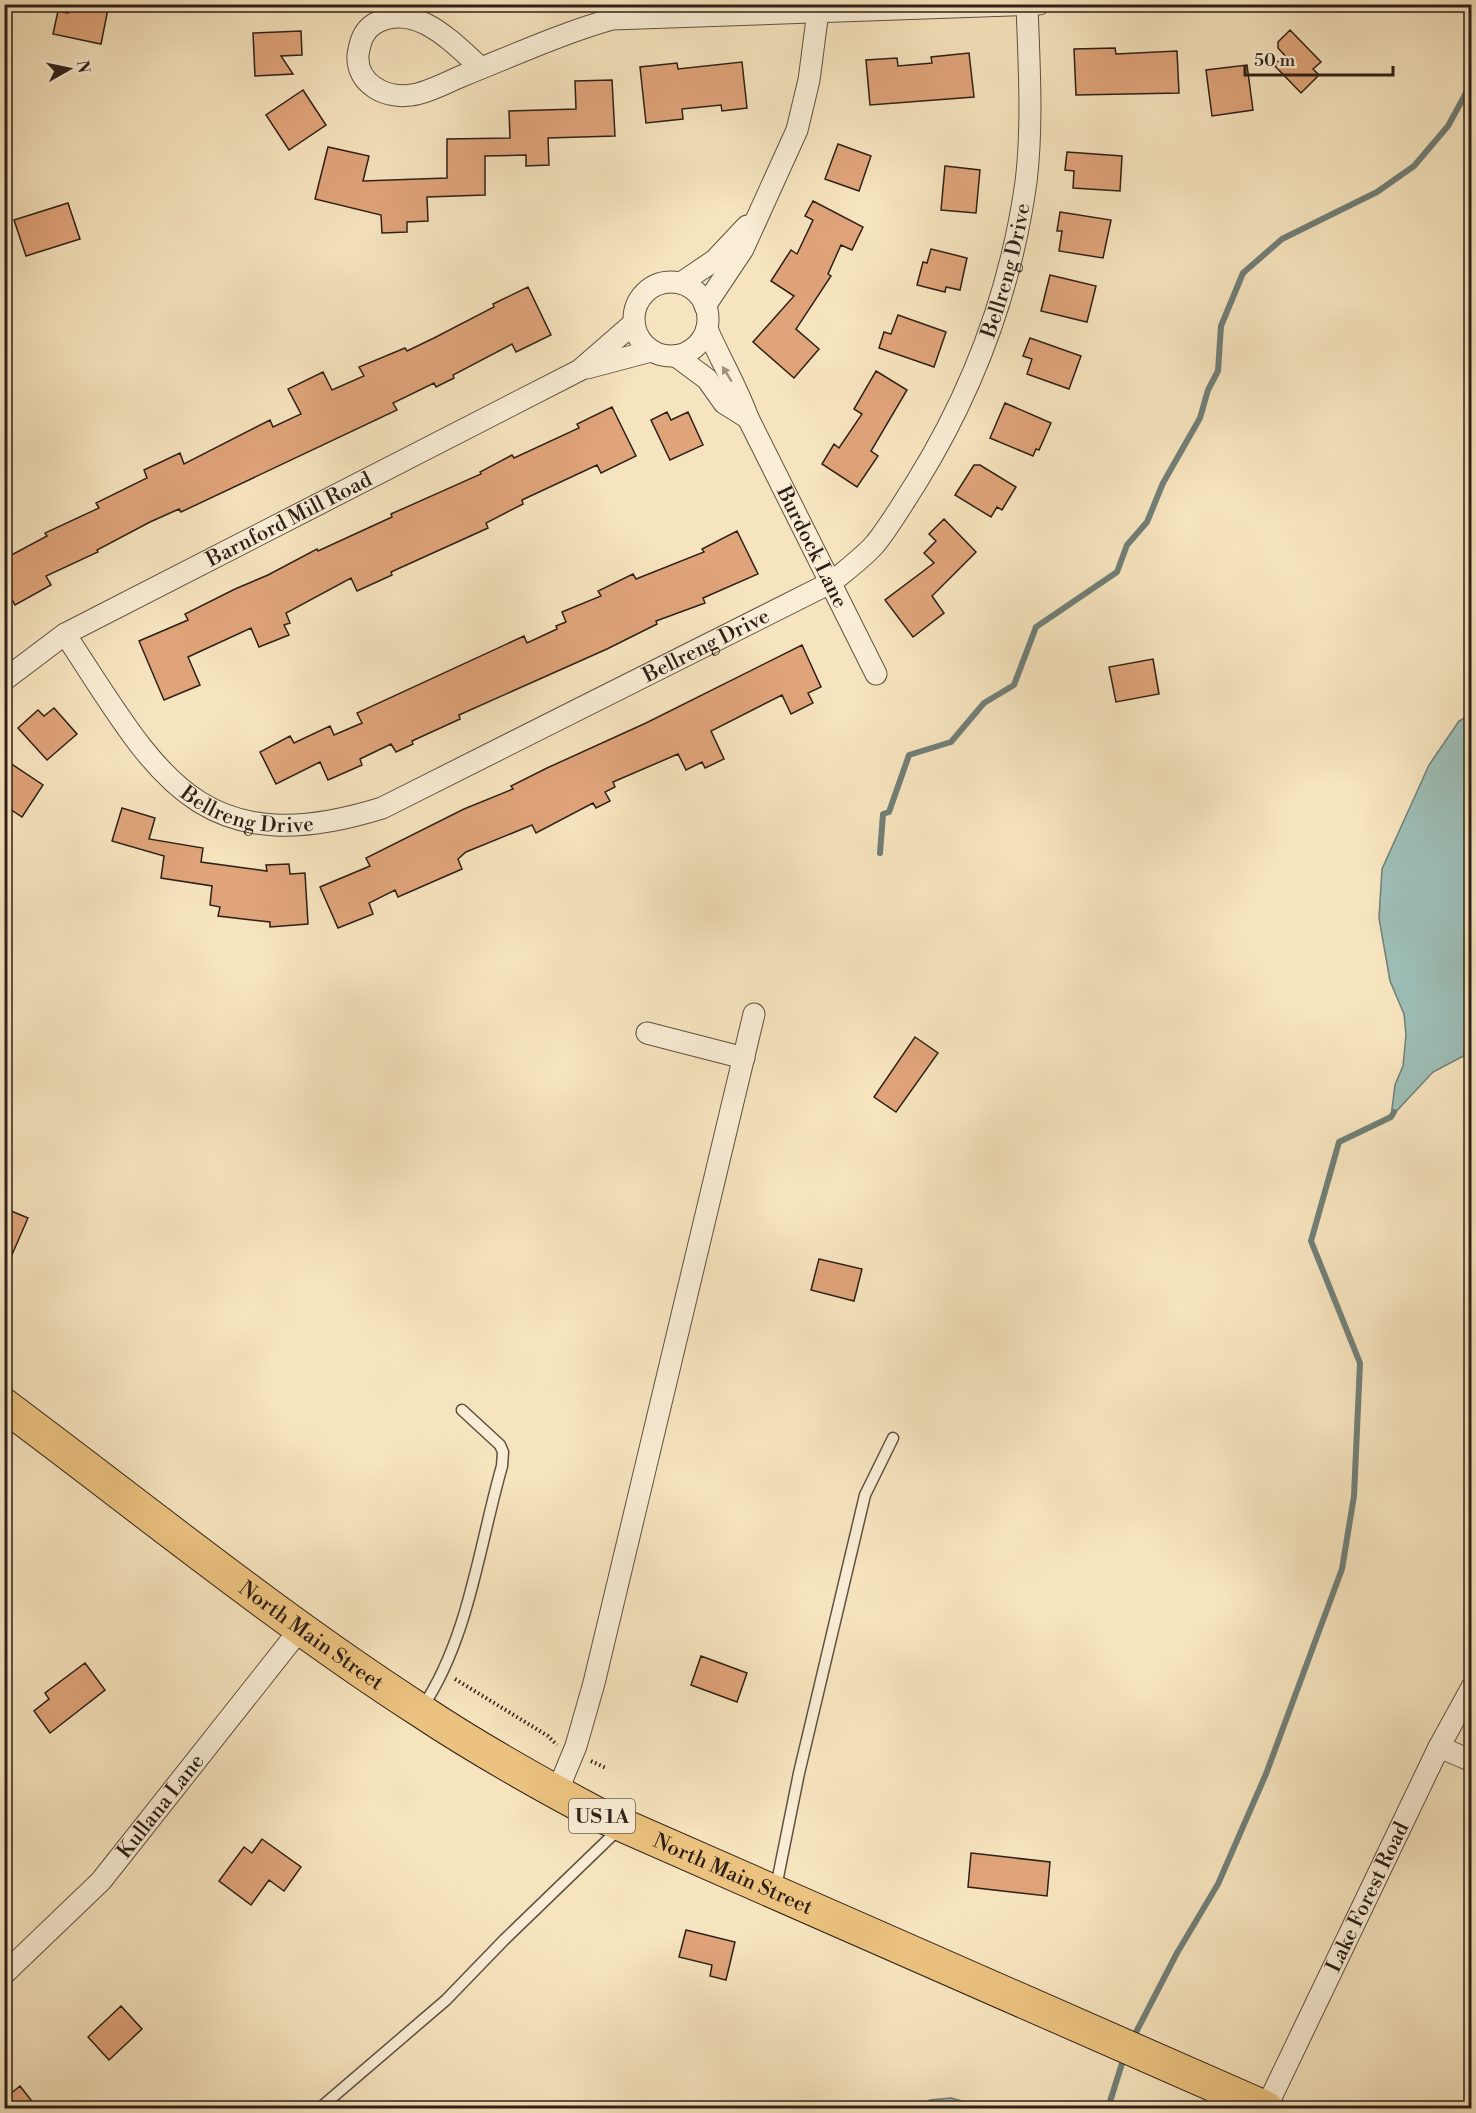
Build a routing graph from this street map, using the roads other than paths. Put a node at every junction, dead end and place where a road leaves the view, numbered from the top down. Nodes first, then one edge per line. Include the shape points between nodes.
1 (1039, 4) edge
2 (1027, 5) edge
3 (820, 7) edge
4 (481, 68) junction
5 (754, 220) junction
6 (681, 283) junction
7 (705, 306) junction
8 (634, 323) junction
9 (707, 329) junction
10 (651, 351) junction
11 (676, 356) junction
12 (580, 370) junction
13 (748, 418) junction
14 (832, 582) junction
15 (65, 634) junction
16 (876, 674) dead end
17 (4, 680) edge
18 (754, 1014) dead end
19 (647, 1033) dead end
20 (744, 1058) junction
21 (4, 1405) edge
22 (462, 1410) dead end
23 (893, 1438) dead end
24 (301, 1628) junction
25 (1472, 1687) edge
26 (420, 1711) junction
27 (1439, 1746) junction
28 (1472, 1761) edge
29 (557, 1792) junction
30 (623, 1825) junction
31 (774, 1893) junction
32 (4, 1974) edge
33 (320, 2109) edge
34 (1266, 2109) edge

1 - 2 street
2 - 3 street
2 - 14 street, Bellreng Drive via 1030,109 1026,182 1000,300 984,348 943,440 899,509 875,544
3 - 4 street via 612,19
3 - 5 street via 810,81 797,130
4 - 4 street via 430,24 399,14 382,18 366,30 359,46 358,60 367,83 384,93 412,95
5 - 6 street via 715,260
5 - 7 street via 743,249
6 - 7 street via 691,286
6 - 8 street via 666,282 642,296
7 - 9 street
8 - 10 street via 643,344
8 - 12 street, Barnford Mill Road
9 - 11 street via 700,342
13 -> 9 street, Burdock Lane
10 - 11 street, Barnford Mill Road
10 - 12 street, Barnford Mill Road
11 - 13 street, Burdock Lane via 707,379 724,403
12 - 15 street, Barnford Mill Road
13 - 14 street, Burdock Lane
14 - 15 street, Bellreng Drive via 382,808 310,826 270,826 230,817 200,804 147,758
14 - 16 street, Burdock Lane
15 - 17 street, Barnford Mill Road
18 - 20 street
19 - 20 street
20 - 29 street via 594,1683 576,1746
21 - 24 main road, North Main Street / US 1A
22 - 26 lane via 503,1452 465,1608 440,1680
23 - 31 lane via 865,1495
24 - 26 main road, North Main Street / US 1A
24 - 32 street, Kullana Lane via 100,1881
25 - 27 street, Lake Forest Road
26 - 29 main road, North Main Street / US 1A
27 - 28 street
27 - 34 street, Lake Forest Road
29 - 30 main road, North Main Street / US 1A
30 - 31 main road, North Main Street / US 1A
30 - 33 lane via 446,2000
31 - 34 main road, North Main Street / US 1A

